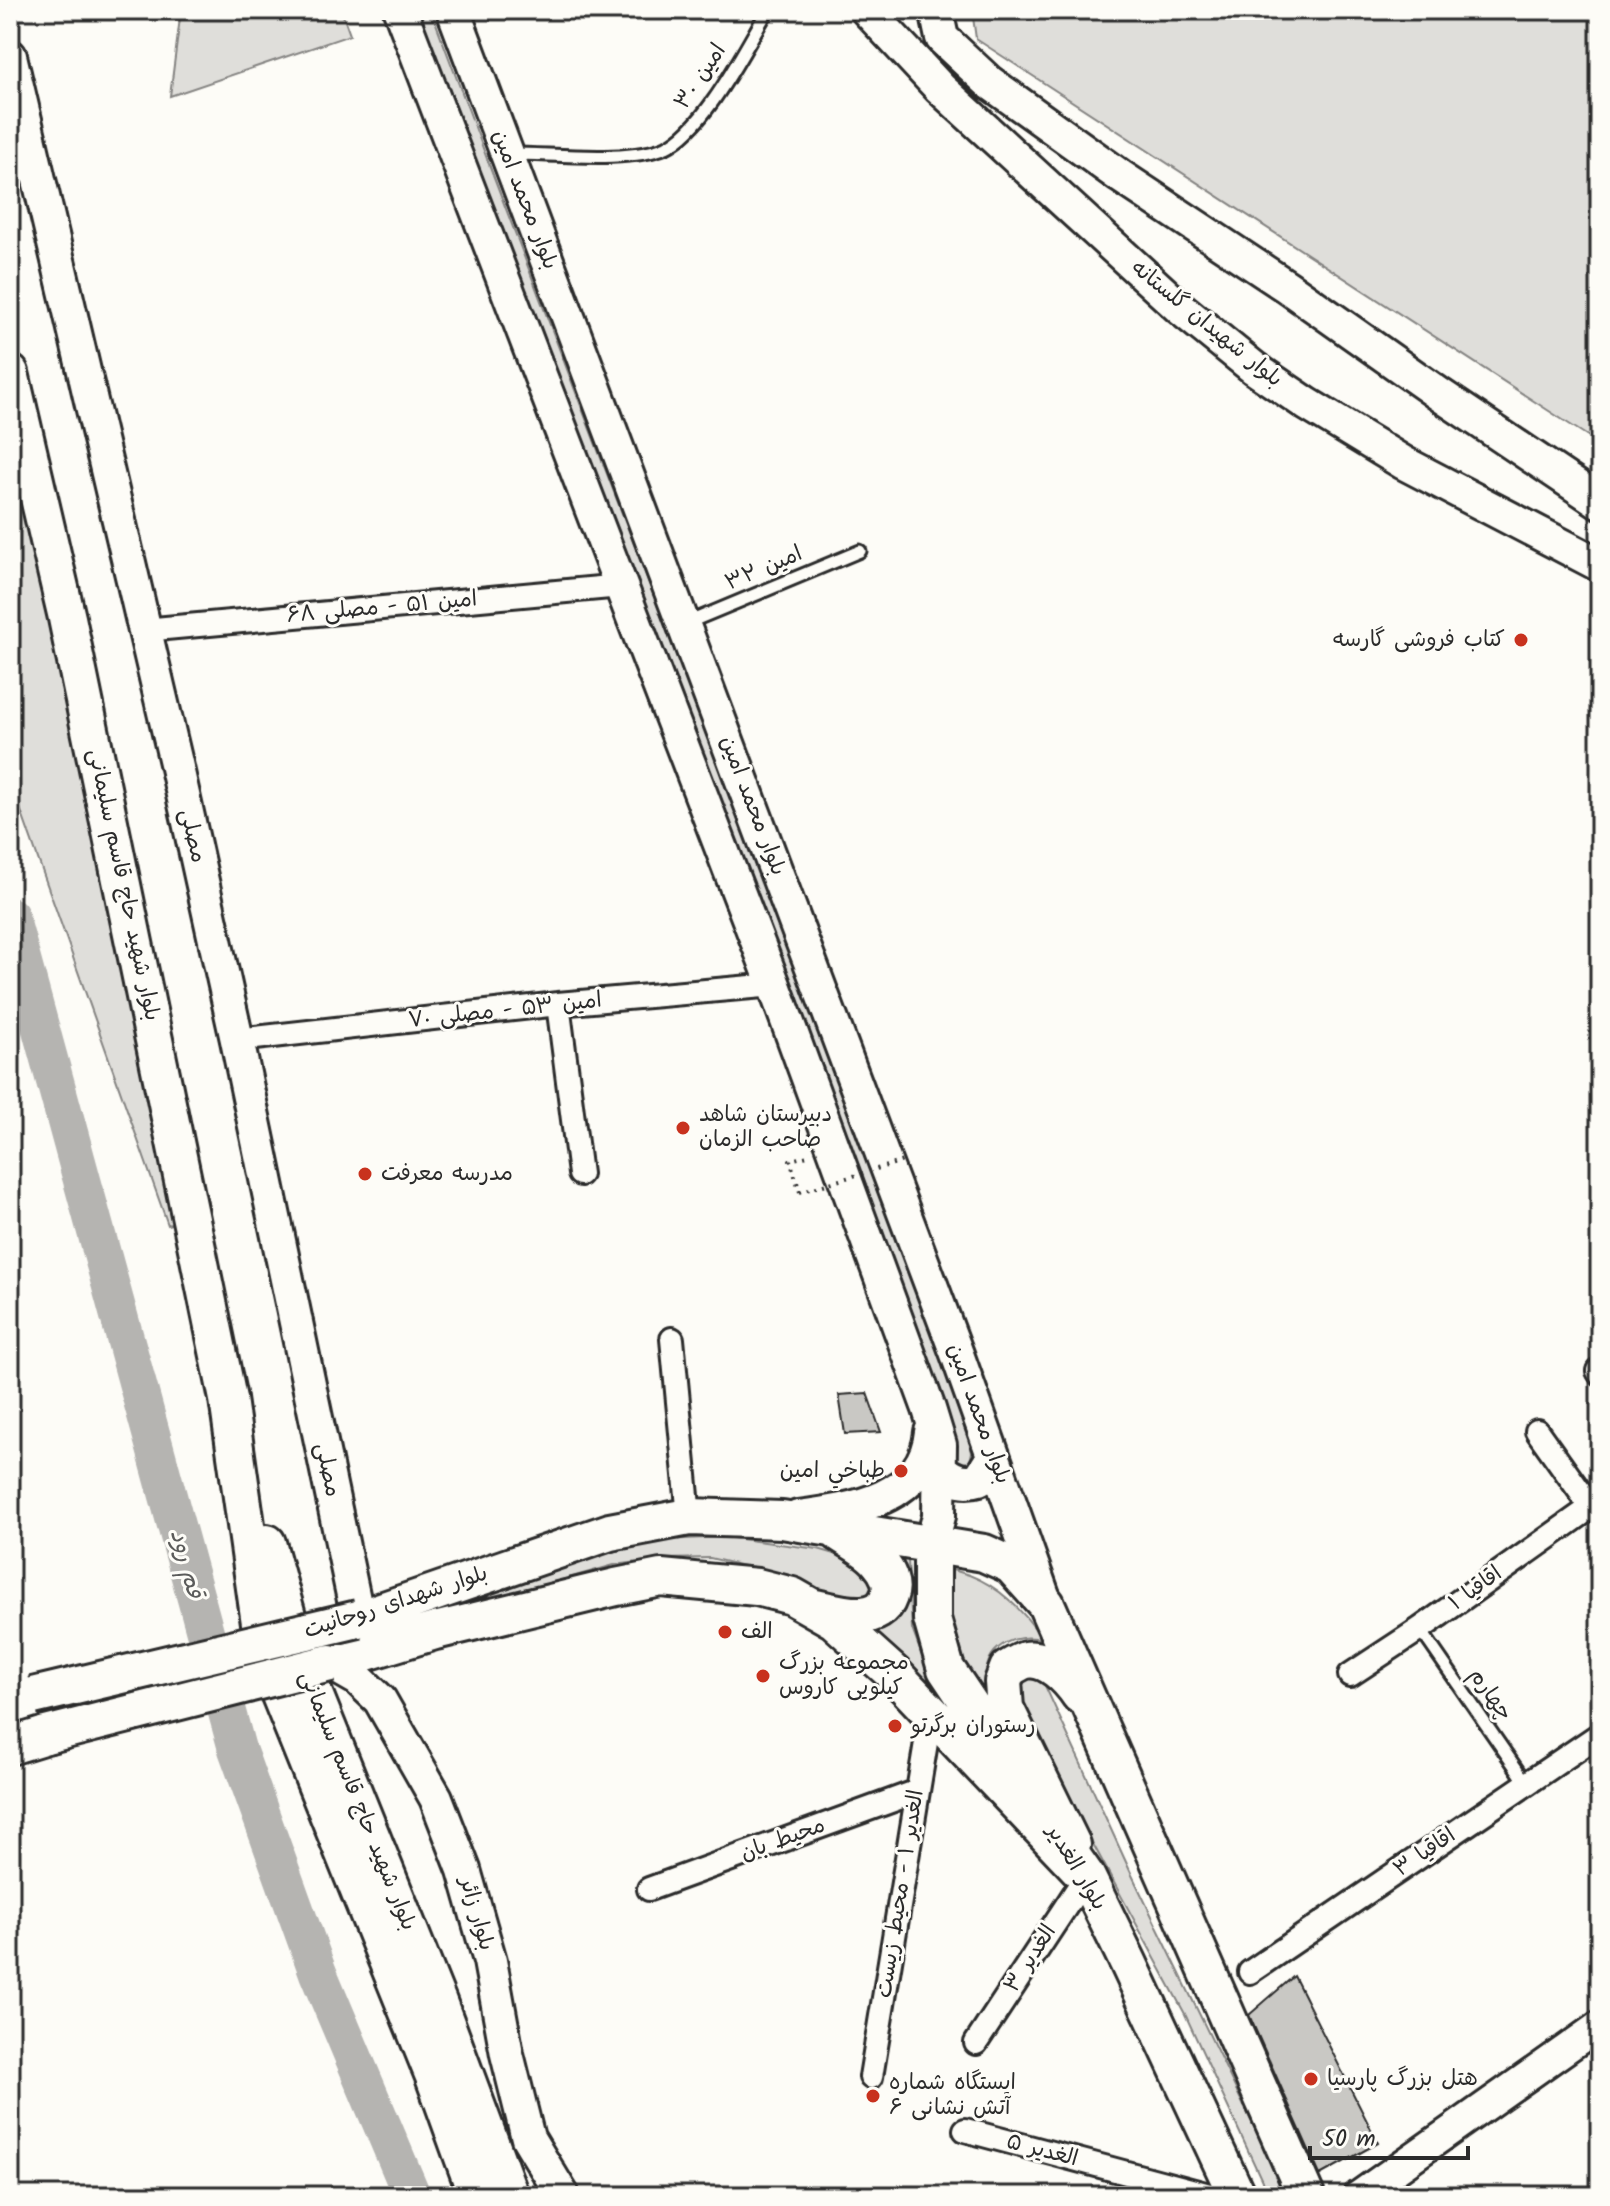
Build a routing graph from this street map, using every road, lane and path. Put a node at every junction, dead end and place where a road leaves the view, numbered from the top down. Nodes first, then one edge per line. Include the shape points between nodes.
1 (400, 10) edge
2 (453, 10) edge
3 (768, 10) edge
4 (867, 10) edge
5 (936, 10) edge
6 (10, 56) edge
7 (508, 154) junction
8 (10, 373) edge
9 (1600, 502) edge
10 (860, 551) dead end
11 (1600, 565) edge
12 (621, 586) junction
13 (683, 625) junction
14 (144, 630) junction
15 (774, 985) junction
16 (558, 1004) junction
17 (237, 1040) junction
18 (790, 1160) dead end
19 (903, 1161) dead end
20 (580, 1174) dead end
21 (672, 1339) dead end
22 (228, 1399) junction
23 (929, 1409) junction
24 (1537, 1431) dead end
25 (993, 1457) junction
26 (940, 1468) junction
27 (1595, 1504) edge
28 (689, 1517) junction
29 (782, 1520) junction
30 (831, 1528) junction
31 (932, 1543) junction
32 (1046, 1604) junction
33 (810, 1607) junction
34 (358, 1619) junction
35 (1420, 1629) junction
36 (330, 1663) junction
37 (1350, 1675) dead end
38 (18, 1697) edge
39 (931, 1712) junction
40 (1096, 1718) junction
41 (1600, 1734) edge
42 (46, 1735) junction
43 (10, 1746) edge
44 (10, 1762) edge
45 (1527, 1784) junction
46 (918, 1791) junction
47 (1086, 1876) junction
48 (649, 1889) dead end
49 (1250, 1972) dead end
50 (1600, 2025) edge
51 (976, 2043) dead end
52 (871, 2077) dead end
53 (965, 2130) dead end
54 (477, 2196) edge
55 (510, 2196) edge
56 (563, 2196) edge
57 (1213, 2196) edge
58 (1237, 2196) edge
59 (1306, 2196) edge
60 (1358, 2196) edge

1 - 12 main road, بلوار محمد امین
2 - 7 main road, بلوار محمد امین
3 - 7 lane, امین ۳۰ via 700,120 666,146 629,155
4 - 11 main road, بلوار شهیدان گلستانه via 940,88 1180,308 1254,368 1404,463
5 - 9 main road via 942,38 989,82
6 - 14 main road, مصلی
7 - 13 main road, بلوار محمد امین
8 - 22 main road, بلوار شهید حاج قاسم سلیمانی via 70,633
10 - 13 lane, امین ۳۲
12 - 14 street, امین ۵۱ - مصلی ۶۸
12 - 15 main road, بلوار محمد امین
13 - 25 main road, بلوار محمد امین
14 - 17 main road, مصلی
15 - 16 street, امین ۵۳ - مصلی ۷۰
15 - 23 main road, بلوار محمد امین
16 - 17 street, امین ۵۳ - مصلی ۷۰
16 - 20 street
17 - 34 main road, مصلی
18 - 19 path, bridge via 800,1192
21 - 28 street
22 - 54 main road, بلوار شهید حاج قاسم سلیمانی via 265,1658
22 - 55 main road, بلوار شهید حاج قاسم سلیمانی via 297,1652
23 - 26 main road, بلوار محمد امین via 940,1445
23 - 29 main road via 925,1460 904,1485 870,1503
24 - 27 street
25 - 26 main road via 979,1479 968,1482 948,1477
25 - 32 main road, بلوار محمد امین
26 - 31 main road, بلوار محمد امین via 939,1516
27 - 35 street, اقاقیا ۱
28 - 29 main road, بلوار شهدای روحانیت
28 - 34 main road, بلوار شهدای روحانیت via 610,1532
29 - 30 main road, بلوار شهدای روحانیت
30 - 31 main road, بلوار شهدای روحانیت
30 - 33 main road via 877,1559 892,1590 886,1605 875,1613
31 - 32 main road, بلوار شهدای روحانیت via 984,1553 1011,1565
31 - 47 main road, بلوار الغدیر via 932,1619 946,1669
32 - 40 main road
33 - 36 main road, بلوار شهدای روحانیت via 757,1587 661,1578 435,1631
33 - 39 main road via 834,1620
34 - 38 main road, بلوار شهدای روحانیت, bridge
35 - 37 street, اقاقیا ۱
35 - 45 lane, چهارم
36 - 42 main road, بلوار شهدای روحانیت, bridge
36 - 56 main road, بلوار زائر via 380,1700 436,1798 490,1961 528,2138
39 - 46 street, الغدیر ۱ - محیط زیست
39 - 47 main road
40 - 47 main road via 1074,1686 1050,1665 1028,1660 1008,1669 1005,1708
40 - 59 main road
41 - 45 street, اقاقیا ۳
42 - 43 main road, بلوار شهدای روحانیت
42 - 44 main road
45 - 49 street, اقاقیا ۳
46 - 48 street, محیط بان
46 - 52 street, الغدیر ۱ - محیط زیست
47 - 51 street, الغدیر ۳
47 - 58 main road, بلوار الغدیر
50 - 60 street
53 - 57 street, الغدیر ۵

